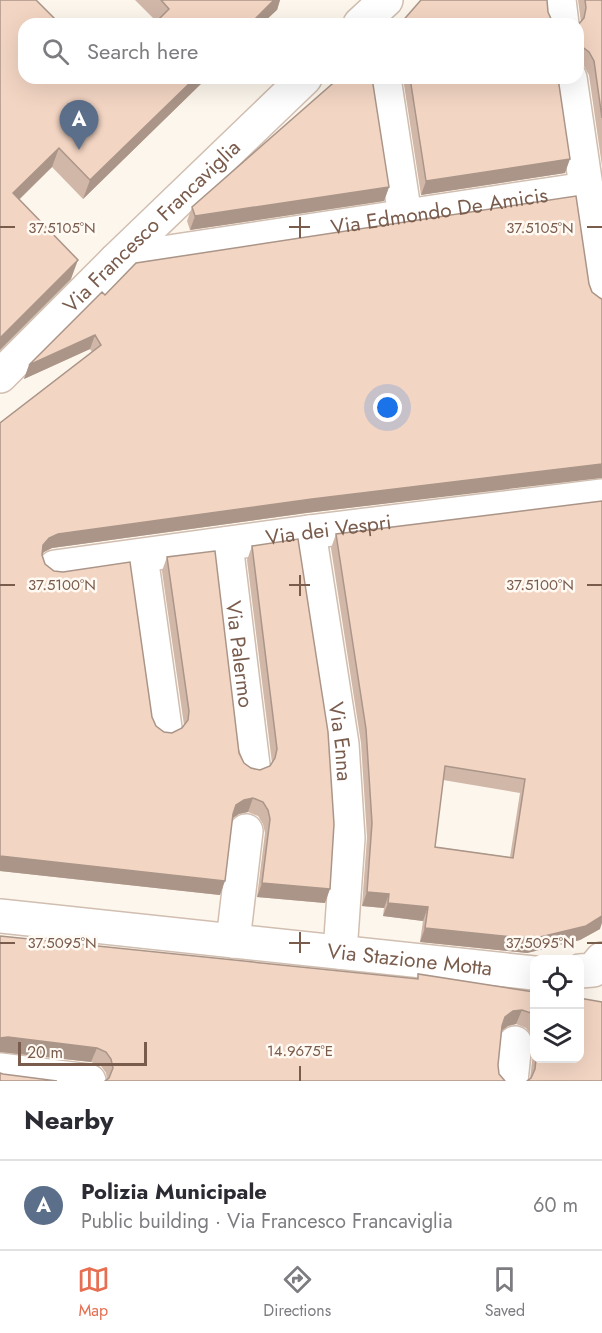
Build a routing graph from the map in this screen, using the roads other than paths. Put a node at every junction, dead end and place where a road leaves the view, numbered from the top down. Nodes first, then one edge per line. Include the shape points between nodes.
1 (386, 0) edge
2 (559, 0) edge
3 (366, 18) edge
4 (561, 18) edge
5 (298, 84) edge
6 (385, 84) edge
7 (571, 84) edge
8 (592, 196) edge
9 (405, 216) junction
10 (116, 260) junction
11 (602, 295) edge
12 (0, 376) edge
13 (602, 496) edge
14 (309, 532) junction
15 (226, 544) junction
16 (141, 556) junction
17 (55, 567) dead end
18 (165, 728) dead end
19 (253, 765) dead end
20 (246, 831) dead end
21 (0, 916) edge
22 (233, 941) junction
23 (340, 952) junction
24 (602, 959) edge
25 (584, 971) edge
26 (530, 973) edge
27 (515, 1043) dead end
28 (0, 1070) edge
29 (89, 1081) edge
30 (511, 1081) edge

1 - 3 street
2 - 4 street
5 - 10 street, Via Francesco Francaviglia
6 - 9 street
7 - 8 street
8 - 9 street, Via Edmondo De Amicis
8 - 11 street
9 - 10 street, Via Edmondo De Amicis
10 - 12 street, Via Francesco Francaviglia
13 - 14 street, Via dei Vespri
14 - 15 street, Via dei Vespri
14 - 23 street, Via Enna via 342,744 348,838
15 - 16 street, Via dei Vespri
15 - 19 street, Via Palermo
16 - 17 street, Via dei Vespri
16 - 18 street
20 - 22 street
21 - 22 street, Via Stazione Motta
22 - 23 street, Via Stazione Motta
23 - 26 street, Via Stazione Motta
24 - 25 street via 593,970
27 - 30 street
28 - 29 street

